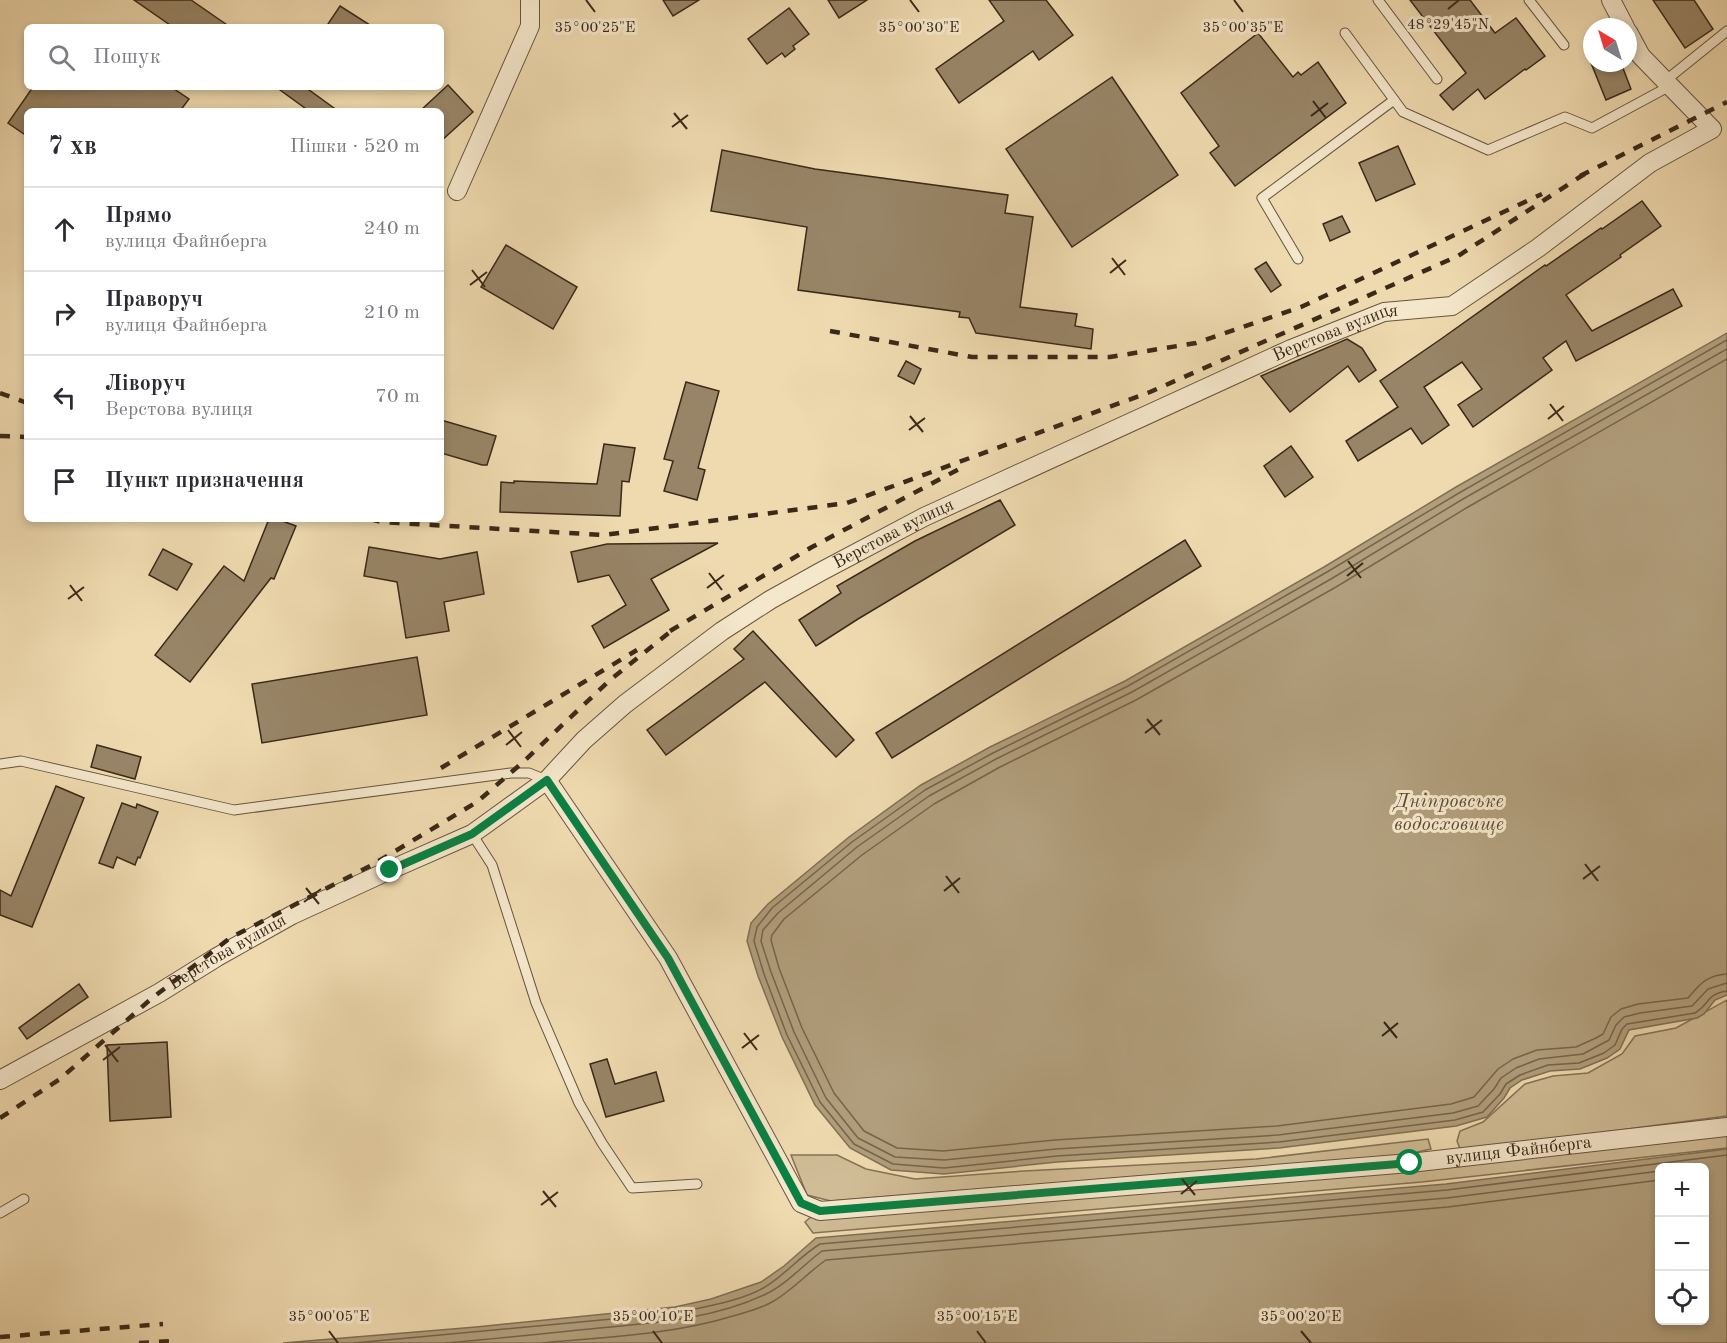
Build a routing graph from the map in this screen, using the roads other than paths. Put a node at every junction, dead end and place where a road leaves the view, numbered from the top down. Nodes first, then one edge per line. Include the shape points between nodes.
1 (530, 0) edge
2 (1378, 0) edge
3 (1529, 0) edge
4 (1611, 0) edge
5 (1620, 18) edge
6 (1727, 31) edge
7 (1345, 33) dead end
8 (1563, 45) dead end
9 (1637, 49) edge
10 (1437, 80) dead end
11 (1668, 83) junction
12 (1394, 100) junction
13 (1720, 126) edge
14 (457, 191) dead end
15 (1298, 259) dead end
16 (0, 764) edge
17 (547, 780) junction
18 (472, 834) junction
19 (0, 1080) edge
20 (1727, 1127) edge
21 (697, 1184) dead end
22 (24, 1199) dead end
23 (0, 1213) edge

1 - 14 street via 530,26
2 - 10 lane
3 - 8 lane
4 - 5 street
6 - 11 lane
7 - 12 lane
9 - 11 street, Верстова вулиця
11 - 12 lane via 1592,128 1565,117 1488,150 1403,112
11 - 13 street, Верстова вулиця
12 - 15 lane via 1262,198
13 - 17 street, Верстова вулиця via 1650,163 1538,248 1452,306 1384,312 1291,349 924,517 822,571 722,631 625,704
16 - 17 lane via 21,761 234,810 511,772
17 - 18 street, Верстова вулиця
17 - 20 street, вулиця Файнберга via 668,958 801,1203 820,1211 1410,1163
18 - 19 street, Верстова вулиця via 292,915
18 - 21 lane via 492,865 537,1003 579,1103 602,1143 632,1188
22 - 23 lane

